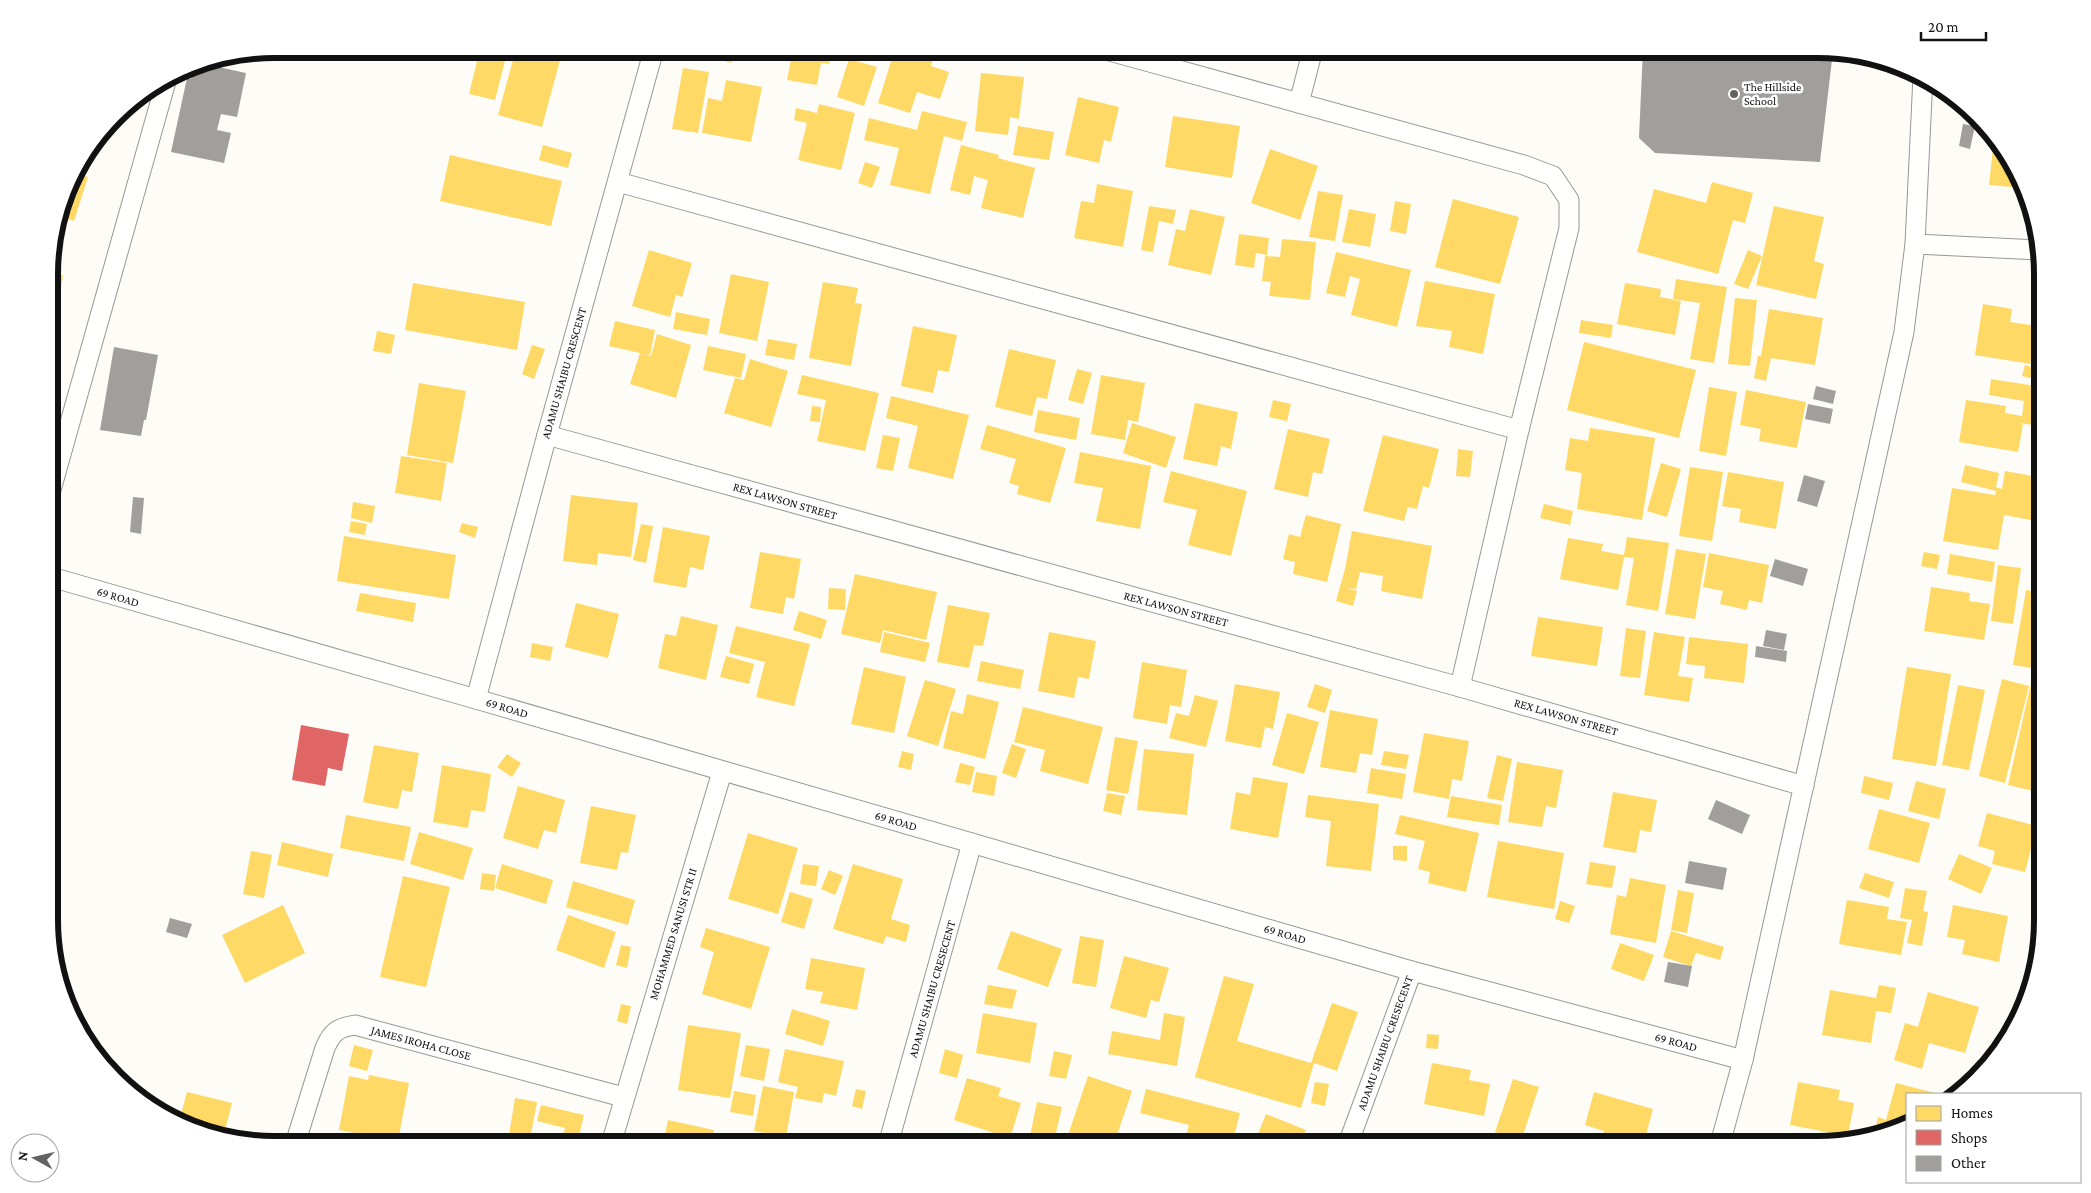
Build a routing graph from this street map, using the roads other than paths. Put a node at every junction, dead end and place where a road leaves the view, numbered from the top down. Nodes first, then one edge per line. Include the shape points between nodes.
1 (652, 58) edge
2 (1135, 58) edge
3 (1311, 58) edge
4 (1923, 84) edge
5 (165, 86) edge
6 (1299, 103) junction
7 (618, 182) junction
8 (1915, 244) junction
9 (2032, 250) edge
10 (1519, 430) junction
11 (547, 435) junction
12 (58, 465) edge
13 (58, 579) edge
14 (1460, 687) junction
15 (476, 699) junction
16 (722, 772) junction
17 (1804, 786) junction
18 (972, 843) junction
19 (1412, 971) junction
20 (1743, 1060) junction
21 (623, 1097) junction
22 (297, 1136) edge
23 (612, 1136) edge
24 (892, 1136) edge
25 (1351, 1136) edge
26 (1722, 1136) edge

1 - 7 street, ADAMU SHAIBU CRESCENT
2 - 6 street
3 - 6 street
4 - 8 street
5 - 12 street
6 - 10 street via 1554,176 1569,200 1569,228
7 - 10 street
7 - 11 street, ADAMU SHAIBU CRESCENT
8 - 9 street
8 - 17 street via 1904,332
10 - 14 street
11 - 14 street, REX LAWSON STREET
11 - 15 street, ADAMU SHAIBU CRESCENT
13 - 15 street, 69 ROAD
14 - 17 street, REX LAWSON STREET
15 - 16 street, 69 ROAD
16 - 18 street, 69 ROAD
16 - 21 street, MOHAMMED SANUSI STR II
17 - 20 street
18 - 19 street, 69 ROAD
18 - 24 street, ADAMU SHAIBU CRESECENT
19 - 20 street, 69 ROAD
19 - 25 street, ADAMU SHAIBU CRESECENT
20 - 26 street
21 - 22 street, JAMES IROHA CLOSE via 355,1025 342,1027 331,1035 324,1048
21 - 23 street, MOHAMMED SANUSI STR II

